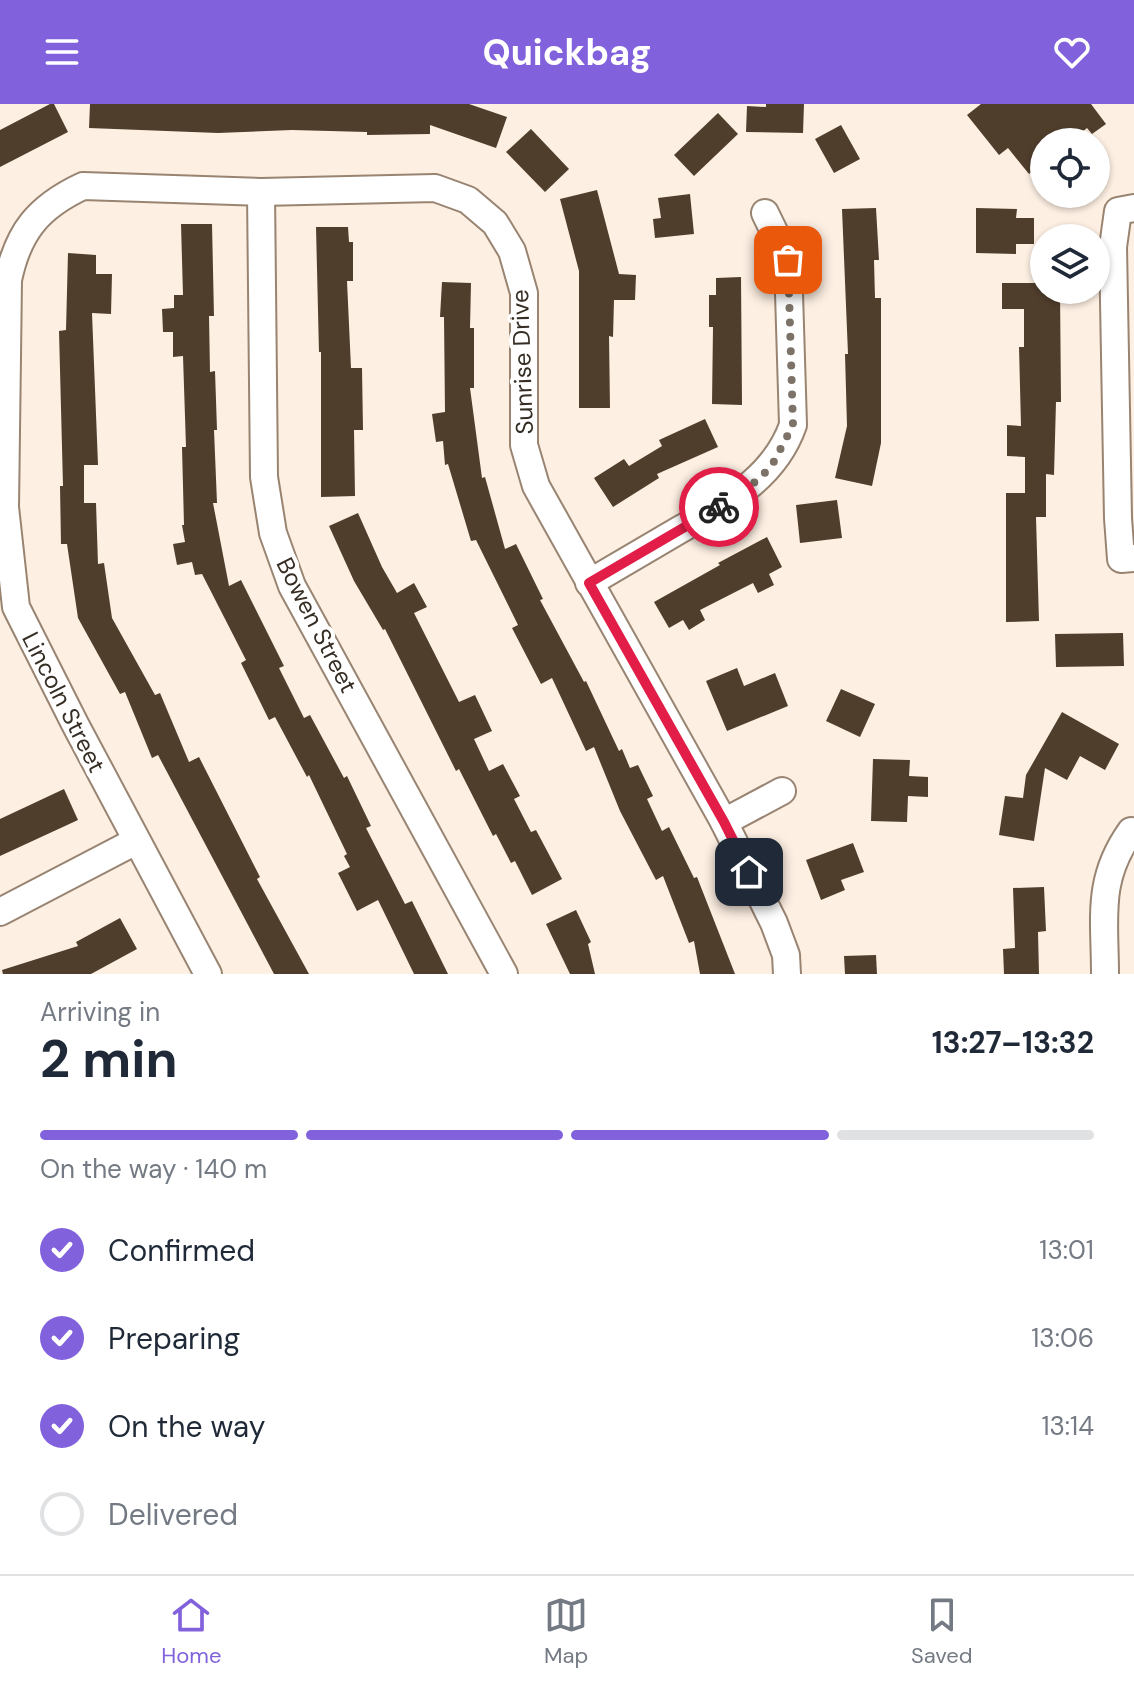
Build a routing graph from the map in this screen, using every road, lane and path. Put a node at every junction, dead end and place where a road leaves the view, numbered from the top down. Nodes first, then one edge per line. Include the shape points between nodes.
1 (261, 192) junction
2 (1134, 208) edge
3 (765, 213) dead end
4 (1134, 558) edge
5 (589, 583) junction
6 (8, 610) edge
7 (782, 791) dead end
8 (724, 822) junction
9 (1131, 831) dead end
10 (136, 841) junction
11 (0, 912) edge
12 (208, 974) edge
13 (504, 974) edge
14 (787, 974) edge
15 (1105, 974) edge

1 - 5 street, Sunrise Drive via 435,188 468,200 495,223 512,251 524,293 524,445 536,486
1 - 6 street, Lincoln Street via 83,186 58,198 31,222 14,253 8,280
1 - 13 street, Bowen Street via 264,477 273,533 292,586
2 - 4 street via 1118,211 1113,247 1118,518 1121,559
3 - 5 street via 788,260 790,434 771,467 744,492
5 - 8 street, Sunrise Drive
6 - 10 street, Lincoln Street
7 - 8 street
8 - 14 street, Sunrise Drive via 774,923
9 - 15 street via 1118,848 1104,891
10 - 11 street
10 - 12 street, Lincoln Street

